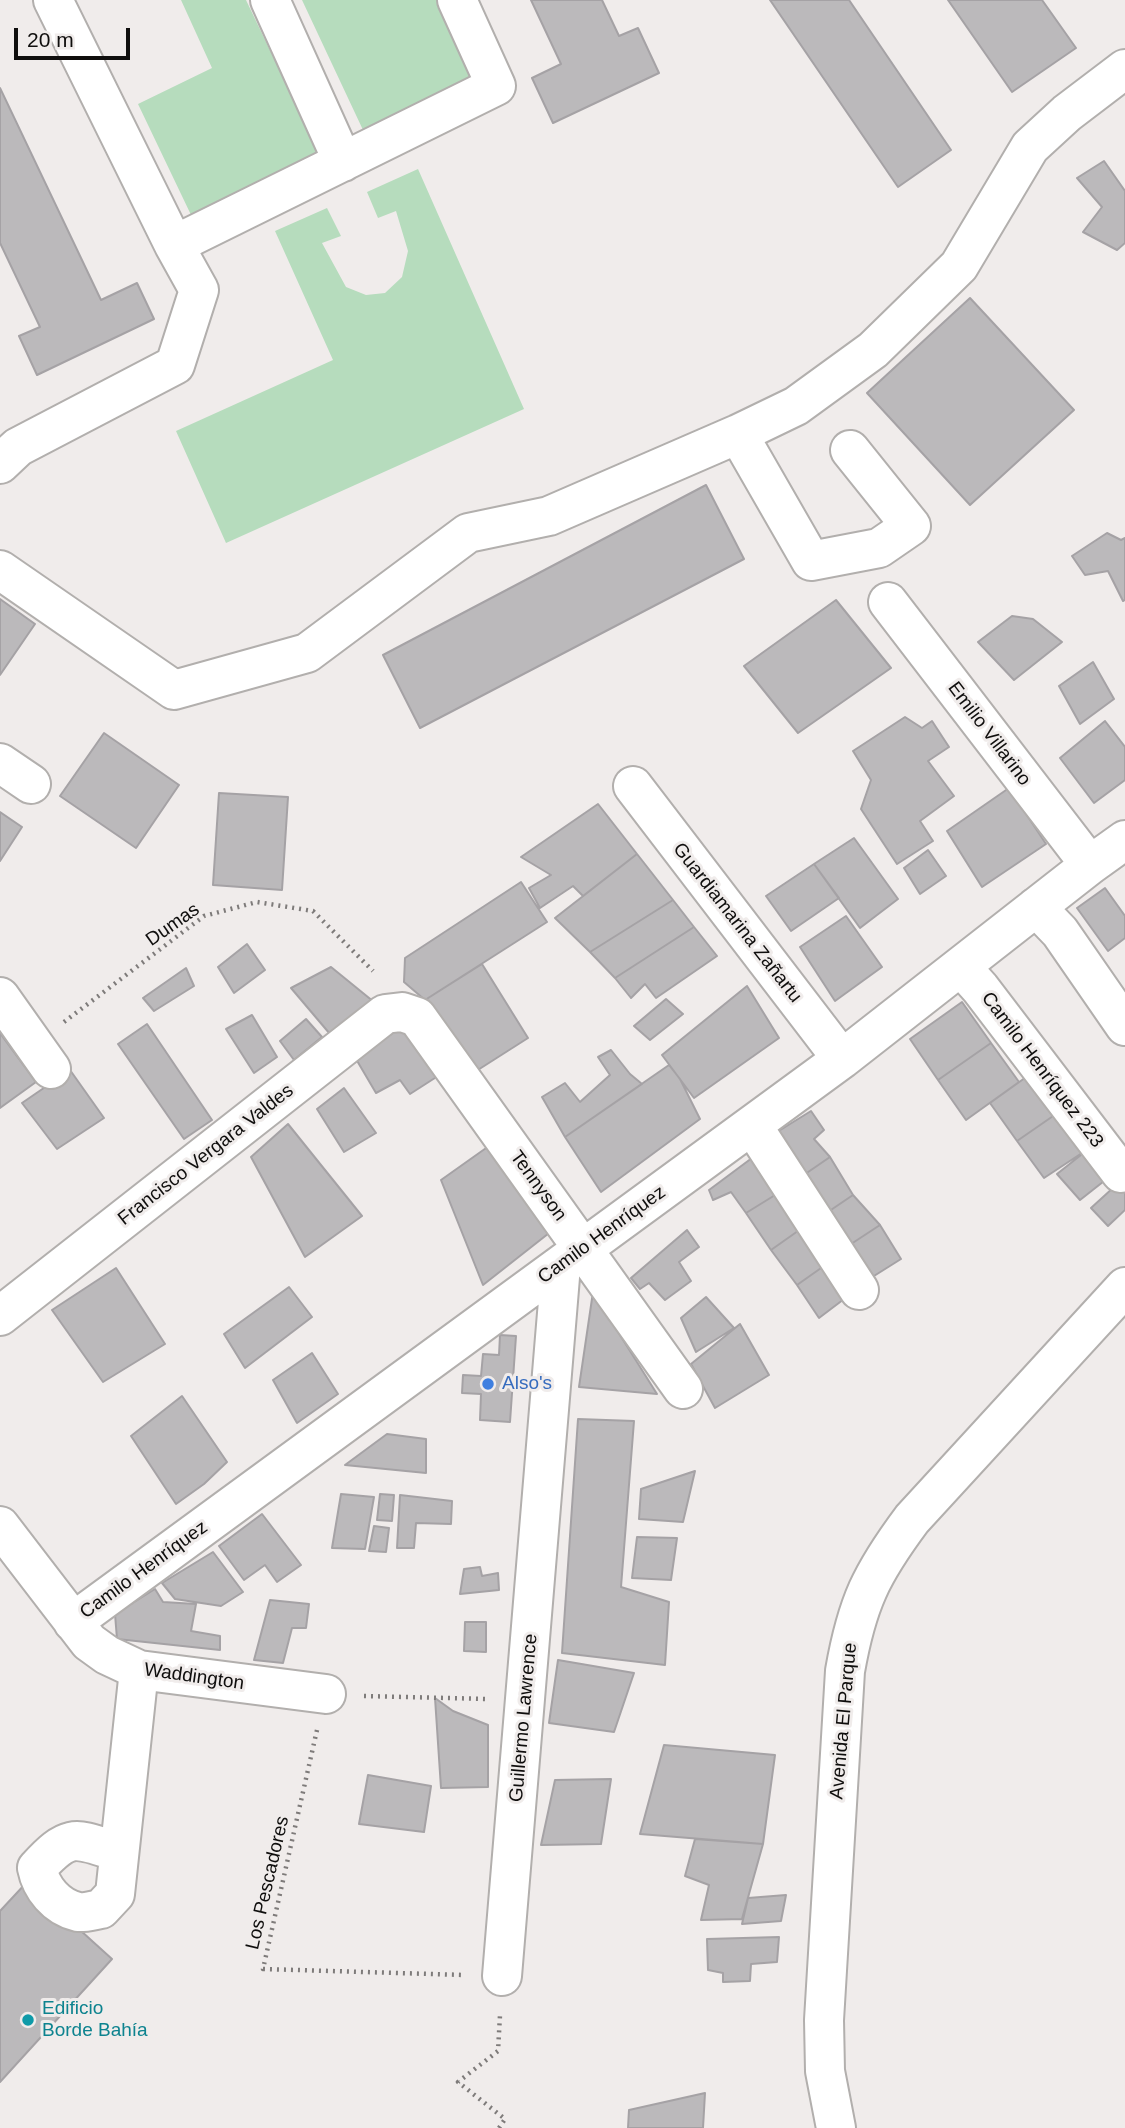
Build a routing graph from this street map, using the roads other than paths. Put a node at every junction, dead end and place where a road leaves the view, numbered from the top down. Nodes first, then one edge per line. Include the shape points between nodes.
1 (53, 0) edge
2 (270, 0) edge
3 (457, 0) edge
4 (1125, 69) edge
5 (344, 162) junction
6 (174, 245) junction
7 (738, 434) junction
8 (850, 450) dead end
9 (0, 464) edge
10 (0, 570) edge
11 (888, 602) dead end
12 (0, 763) edge
13 (31, 784) dead end
14 (633, 786) dead end
15 (1125, 840) edge
16 (1090, 865) junction
17 (1036, 907) junction
18 (962, 968) junction
19 (0, 997) edge
20 (417, 1017) joint
21 (1125, 1026) edge
22 (41, 1057) road end
23 (842, 1059) junction
24 (752, 1125) junction
25 (1121, 1173) dead end
26 (573, 1257) junction
27 (1125, 1287) edge
28 (859, 1290) dead end
29 (0, 1316) edge
30 (683, 1389) dead end
31 (0, 1526) edge
32 (73, 1622) junction
33 (139, 1670) junction
34 (326, 1695) road end
35 (118, 1852) dead end
36 (502, 1976) road end
37 (836, 2128) edge

1 - 6 street
2 - 5 street
3 - 5 street via 496,86
4 - 7 street via 1030,147 959,266 873,349 796,406
5 - 6 street
6 - 9 street via 199,290 175,365 18,447
7 - 8 street via 811,561 879,548 911,526
7 - 10 street via 549,516 468,533 307,653 174,690
11 - 16 street, Emilio Villarino
12 - 13 street
14 - 23 street, Guardiamarina Zañartu
15 - 16 street, Camilo Henríquez
16 - 17 street, Camilo Henríquez
17 - 18 street, Camilo Henríquez
17 - 21 street via 1060,932
18 - 23 street, Camilo Henríquez
18 - 25 street, Camilo Henríquez 223
19 - 22 street
20 - 26 street, Tennyson
20 - 29 street, Francisco Vergara Valdes via 402,1012 385,1014
23 - 24 street, Camilo Henríquez
24 - 26 street, Camilo Henríquez
24 - 28 street
26 - 30 street, Tennyson
26 - 32 street, Camilo Henríquez
26 - 36 street, Guillermo Lawrence via 525,1700
27 - 37 street, Avenida El Parque via 912,1519 888,1550 853,1626 845,1671 824,2020 825,2071
31 - 32 street, Waddington
32 - 33 street, Waddington via 89,1642
33 - 34 street, Waddington
33 - 35 street

